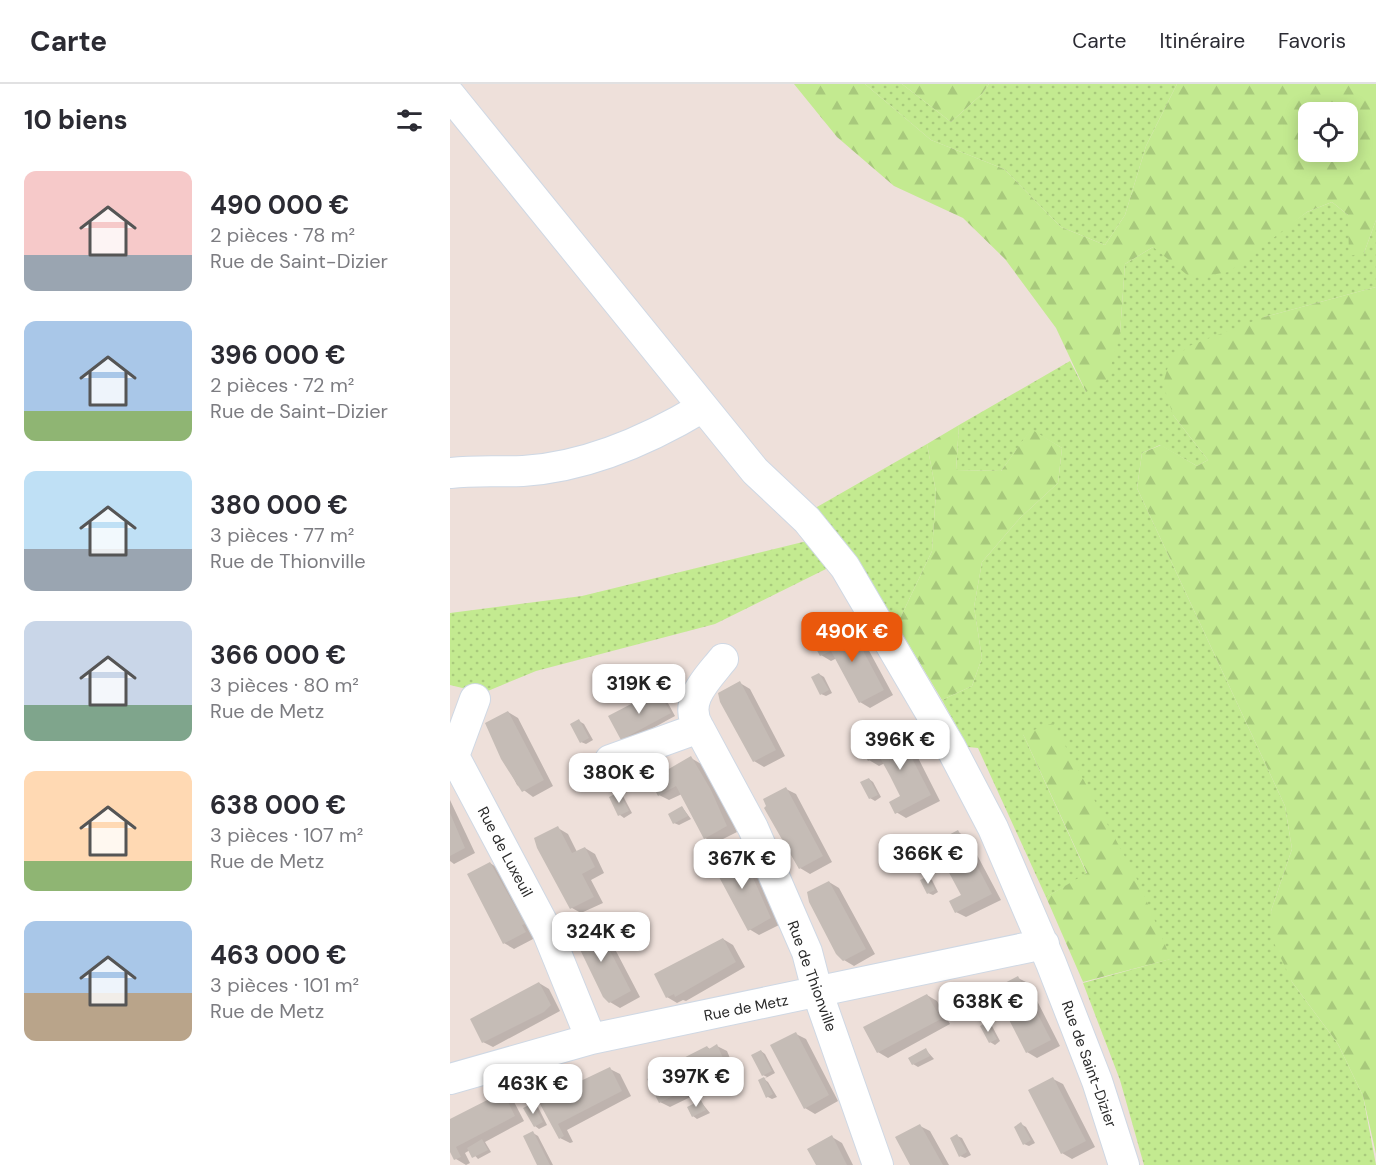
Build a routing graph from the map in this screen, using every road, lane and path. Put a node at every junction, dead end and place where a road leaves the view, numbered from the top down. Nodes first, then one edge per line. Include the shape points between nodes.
1 (450, 95) edge
2 (704, 407) junction
3 (452, 468) edge
4 (723, 659) dead end
5 (475, 699) dead end
6 (699, 728) junction
7 (452, 756) edge
8 (610, 760) dead end
9 (1044, 944) junction
10 (818, 994) junction
11 (591, 1039) junction
12 (450, 1079) edge
13 (879, 1165) edge
14 (1124, 1165) edge

1 - 2 street, Rue de Saint-Dizier
2 - 3 street via 655,434 572,462 525,471
2 - 9 street, Rue de Saint-Dizier via 755,471 807,520 834,552 955,756 993,828
4 - 6 street, Rue de Thionville via 695,693 694,720
5 - 7 street, Rue de Luxeuil
6 - 8 street
6 - 10 street, Rue de Thionville via 753,828 807,951
7 - 11 street, Rue de Luxeuil via 547,930
9 - 10 street, Rue de Metz
9 - 14 street, Rue de Saint-Dizier via 1097,1081
10 - 11 street, Rue de Metz
10 - 13 street, Rue de Thionville
11 - 12 street, Rue de Metz

